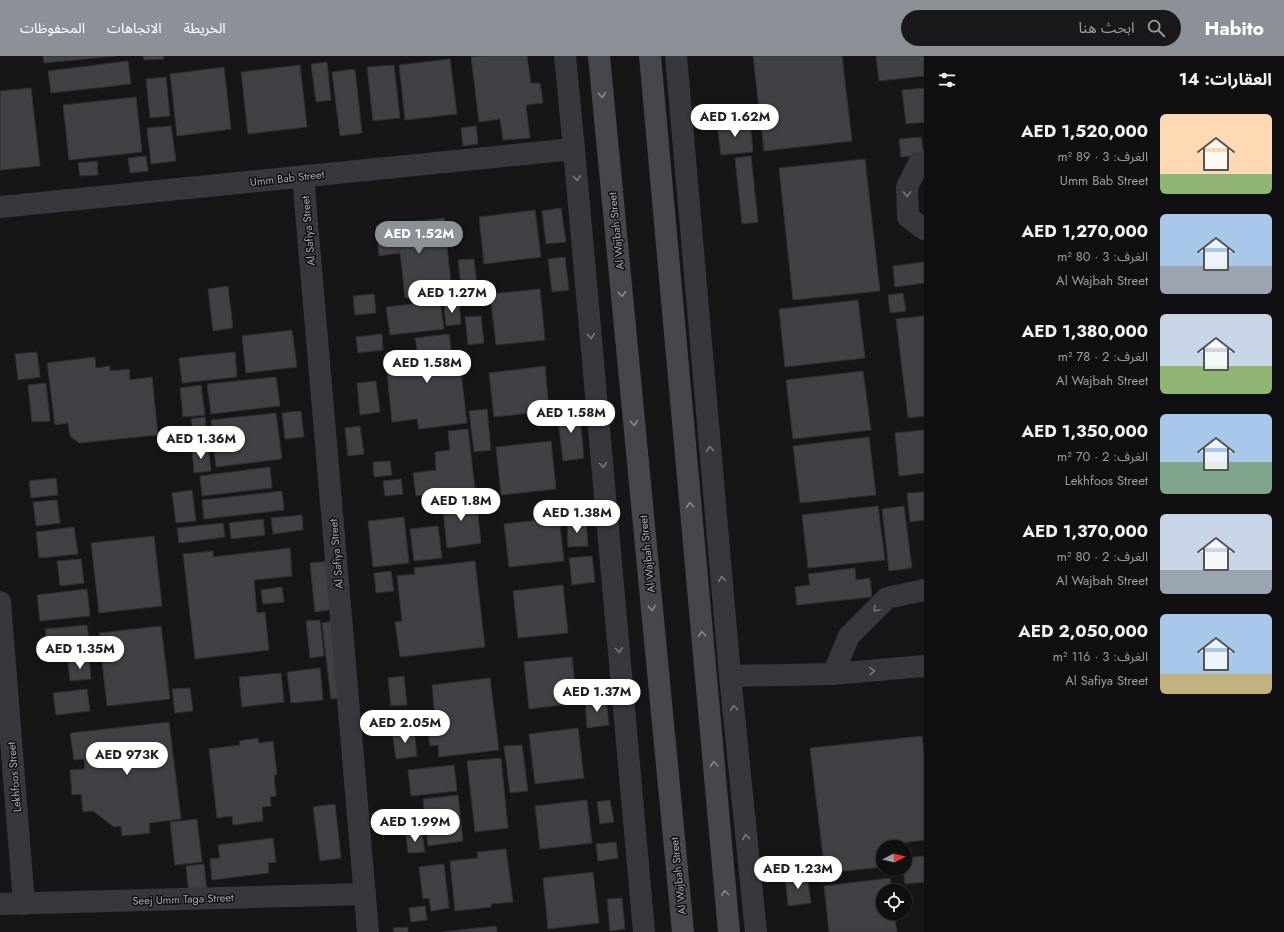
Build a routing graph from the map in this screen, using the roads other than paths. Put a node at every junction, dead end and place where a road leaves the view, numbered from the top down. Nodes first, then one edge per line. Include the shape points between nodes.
1 (564, 56) edge
2 (599, 56) edge
3 (650, 56) edge
4 (676, 56) edge
5 (574, 149) junction
6 (924, 162) edge
7 (303, 176) junction
8 (0, 207) edge
9 (924, 229) edge
10 (924, 590) edge
11 (0, 602) edge
12 (924, 666) edge
13 (833, 674) junction
14 (730, 676) junction
15 (365, 894) junction
16 (0, 904) edge
17 (24, 904) junction
18 (368, 932) edge
19 (644, 932) edge
20 (683, 932) edge
21 (729, 932) edge
22 (756, 932) edge

1 - 5 street
2 -> 20 street, Al Wajbah Street
21 -> 3 street
14 -> 4 street
5 - 7 street, Umm Bab Street
5 -> 19 street
6 -> 9 street via 919,163 907,187 908,217
7 - 8 street, Umm Bab Street
7 - 15 street, Al Safiya Street
10 -> 13 street via 887,598 849,636
11 - 17 street, Lekhfoos Street
13 -> 12 street
13 - 14 street
22 -> 14 street
15 - 17 street, Seej Umm Taga Street
15 - 18 street, Al Safiya Street
16 - 17 street, Seej Umm Taga Street

